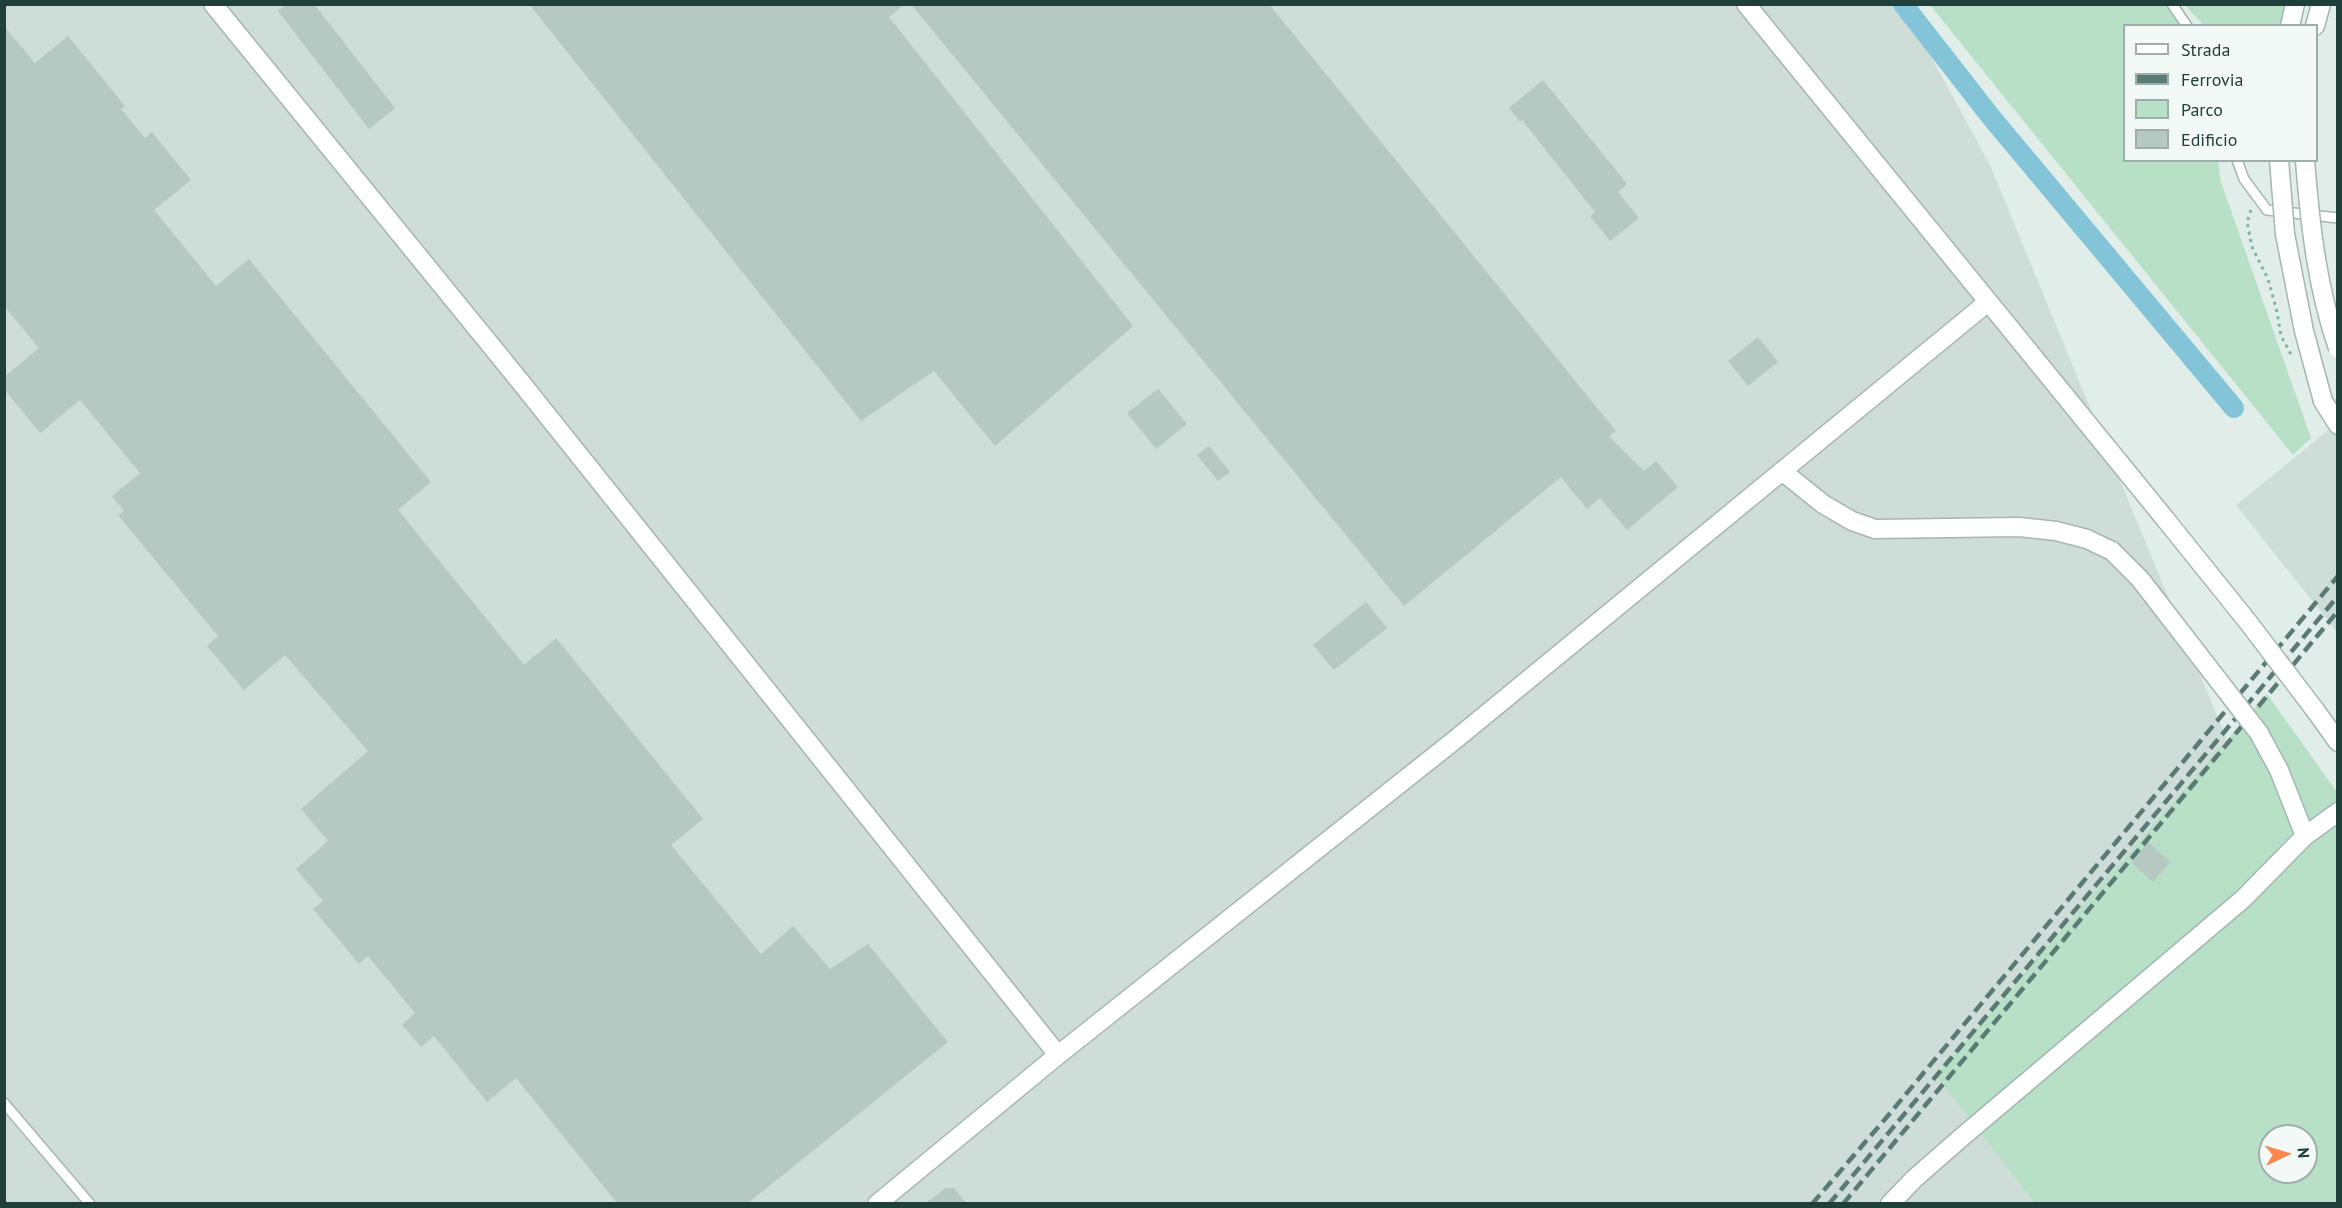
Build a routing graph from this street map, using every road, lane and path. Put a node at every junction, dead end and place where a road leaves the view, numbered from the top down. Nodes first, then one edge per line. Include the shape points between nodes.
1 (213, 4) edge
2 (1746, 4) edge
3 (2172, 4) edge
4 (2295, 4) edge
5 (2320, 4) edge
6 (2186, 24) edge
7 (2290, 24) edge
8 (2315, 24) edge
9 (2237, 162) edge
10 (2279, 162) edge
11 (2305, 162) edge
12 (2255, 194) junction
13 (2337, 218) edge
14 (1988, 302) junction
15 (2337, 348) edge
16 (2289, 354) dead end
17 (2337, 425) edge
18 (1782, 471) junction
19 (2337, 742) edge
20 (2337, 812) edge
21 (2305, 836) junction
22 (1058, 1055) junction
23 (4, 1103) edge
24 (90, 1203) edge
25 (877, 1203) edge
26 (1890, 1203) edge

1 - 22 street via 527,389
2 - 14 street
3 - 6 lane
4 - 7 street
5 - 8 street
9 - 12 lane
10 - 17 street, bridge via 2285,234 2304,331 2323,400
11 - 15 street, bridge via 2310,230
12 - 13 lane via 2267,210
12 - 16 path via 2247,222 2252,247 2268,279
14 - 18 street
14 - 19 street, bridge via 2248,622
18 - 21 street, bridge via 1823,504 1875,529 2019,527 2056,531 2112,550 2140,579 2259,733
18 - 22 street via 1456,739
20 - 21 street
21 - 26 street via 2243,899 1962,1137
22 - 25 street
23 - 24 lane

